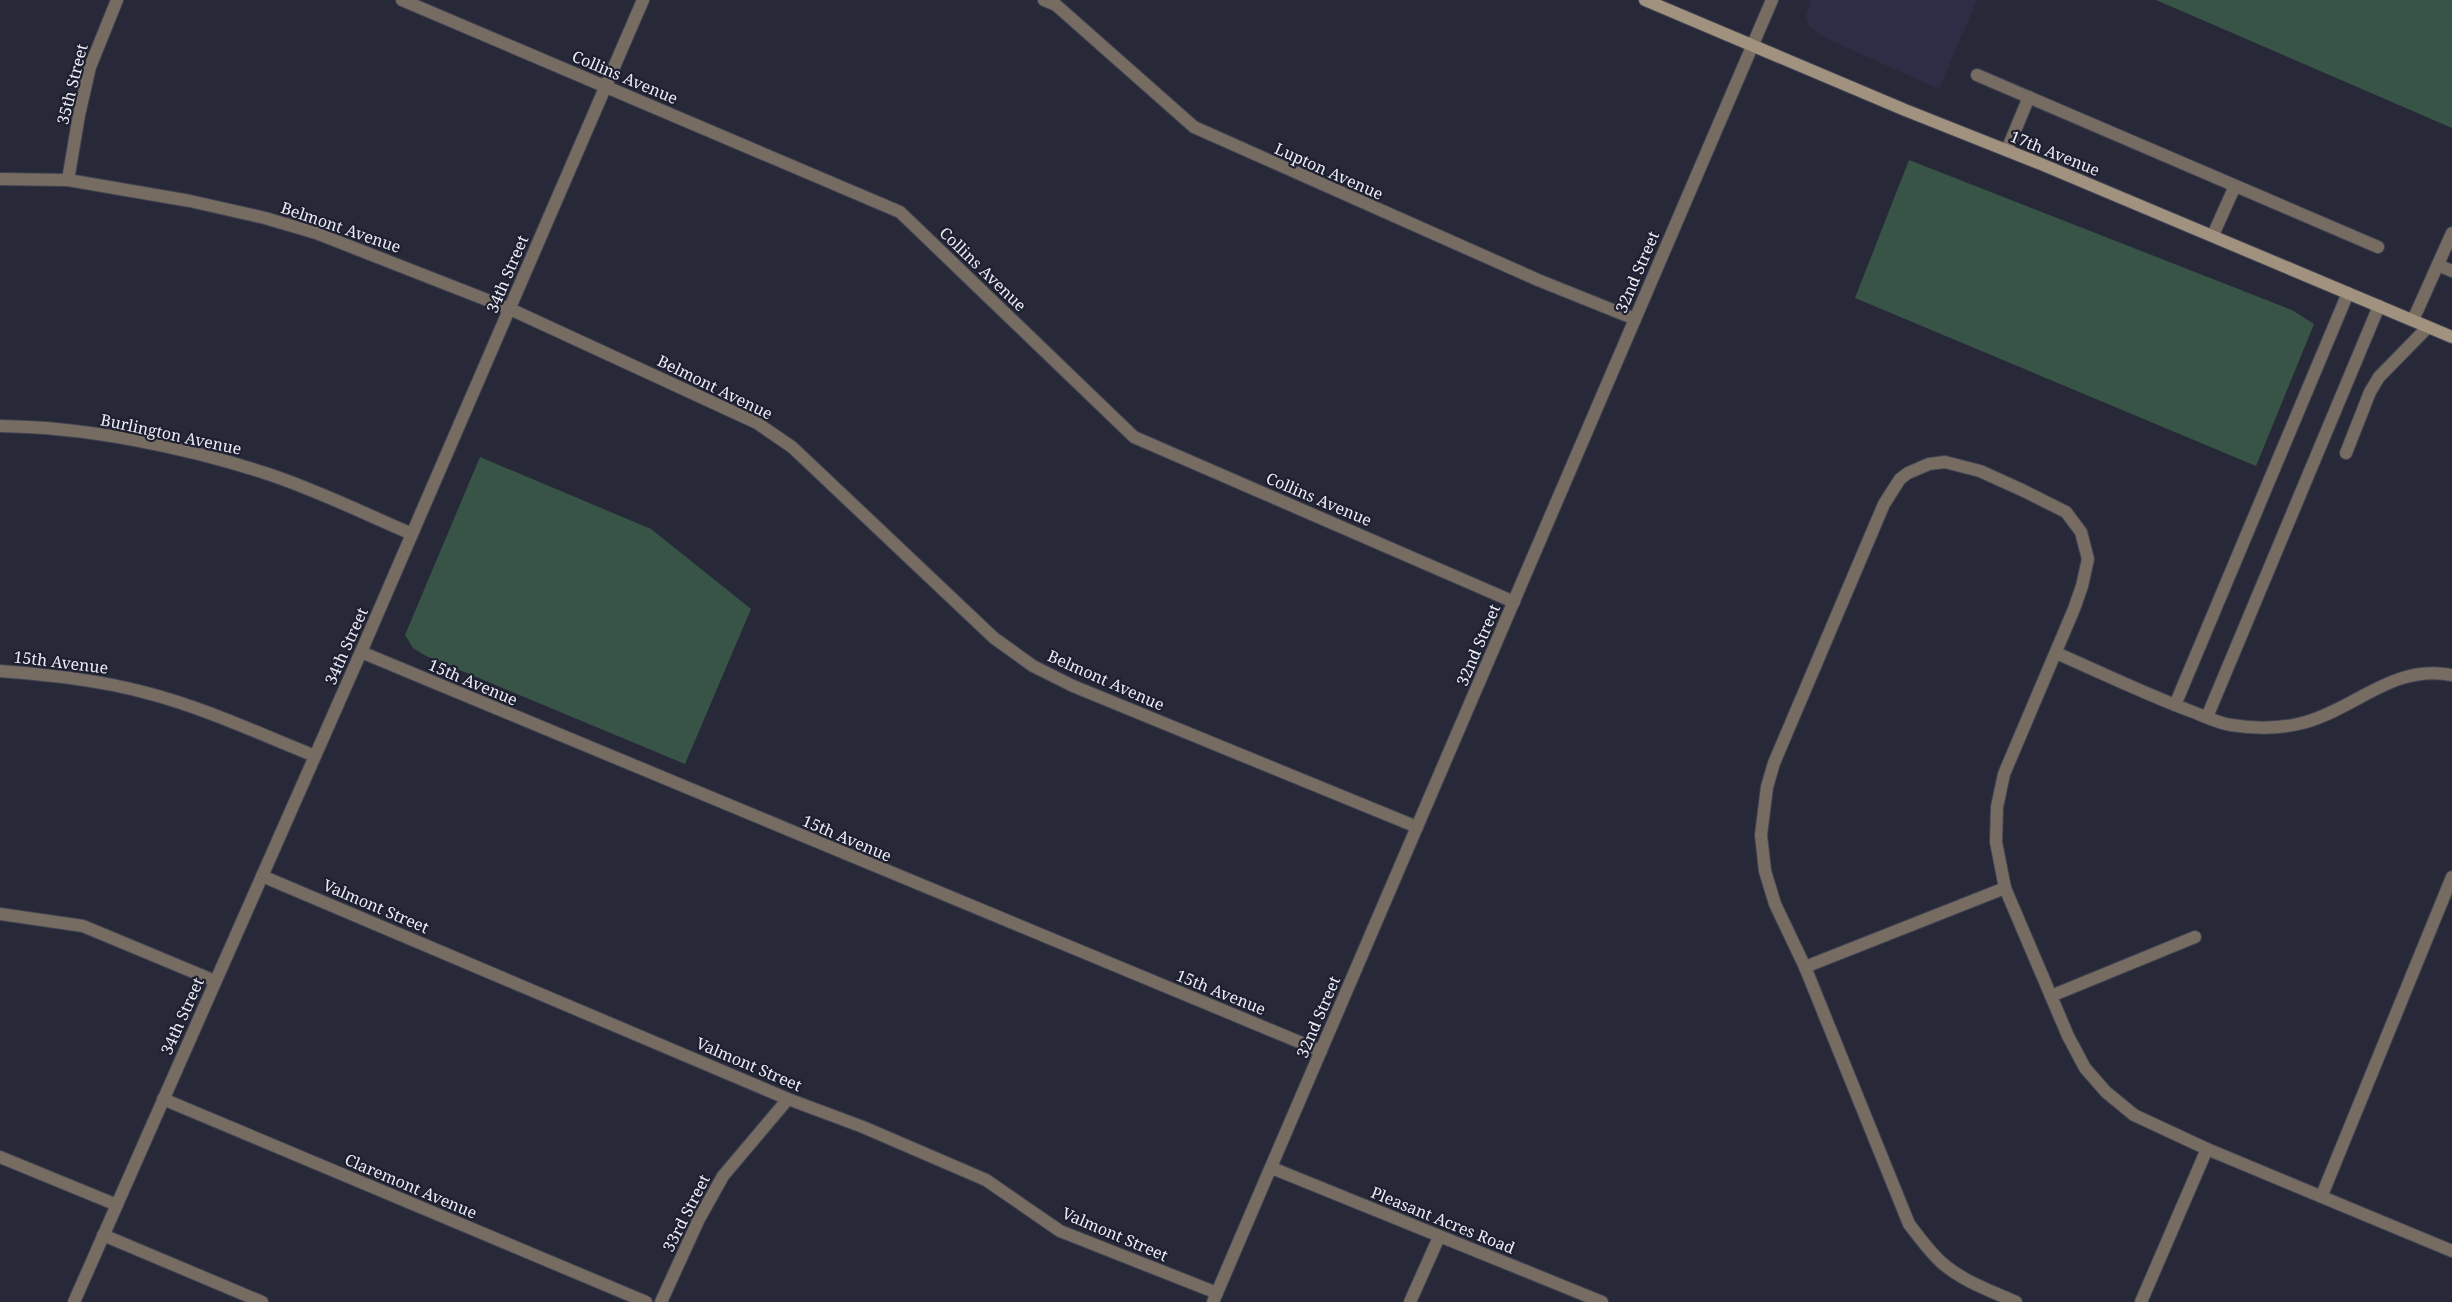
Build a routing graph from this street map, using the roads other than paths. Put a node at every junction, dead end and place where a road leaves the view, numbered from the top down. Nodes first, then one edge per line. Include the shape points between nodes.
1 (117, 0) edge
2 (402, 0) edge
3 (643, 0) edge
4 (1044, 0) edge
5 (1645, 0) edge
6 (1772, 0) edge
7 (1752, 46) junction
8 (1977, 75) dead end
9 (606, 86) junction
10 (2029, 97) junction
11 (2007, 150) junction
12 (0, 179) edge
13 (68, 180) junction
14 (2235, 186) junction
15 (2452, 233) edge
16 (2213, 236) junction
17 (2378, 247) dead end
18 (2438, 265) junction
19 (2452, 271) edge
20 (2348, 293) junction
21 (2379, 306) junction
22 (510, 309) junction
23 (1635, 319) junction
24 (2413, 320) junction
25 (2428, 326) junction
26 (2452, 337) edge
27 (0, 426) edge
28 (2346, 453) dead end
29 (412, 534) junction
30 (1514, 602) junction
31 (361, 652) junction
32 (2056, 653) junction
33 (0, 671) edge
34 (2452, 675) edge
35 (2175, 705) junction
36 (2207, 717) junction
37 (315, 756) junction
38 (1417, 827) junction
39 (262, 876) junction
40 (2452, 877) edge
41 (2005, 888) junction
42 (0, 914) edge
43 (2195, 937) dead end
44 (1804, 967) junction
45 (215, 982) junction
46 (2051, 996) junction
47 (1321, 1051) junction
48 (163, 1099) junction
49 (788, 1099) junction
50 (2207, 1148) junction
51 (0, 1157) edge
52 (1272, 1168) junction
53 (2322, 1196) junction
54 (117, 1205) junction
55 (103, 1235) junction
56 (1439, 1236) junction
57 (2452, 1251) edge
58 (1215, 1297) edge
59 (74, 1302) edge
60 (262, 1302) edge
61 (646, 1302) edge
62 (661, 1302) edge
63 (1410, 1302) edge
64 (1602, 1302) edge
65 (2016, 1302) edge
66 (2142, 1302) edge

1 - 13 street, 35th Street via 90,68
2 - 9 street, Collins Avenue
3 - 9 street, 34th Street
4 - 23 street, Lupton Avenue via 1056,6 1194,127 1538,280
5 - 7 main road, 17th Avenue
6 - 7 street, 32nd Street
7 - 11 main road, 17th Avenue
7 - 23 street, 32nd Street
8 - 10 street
9 - 22 street, 34th Street
9 - 30 street, Collins Avenue via 900,212 1134,437
10 - 11 street
10 - 14 street
11 - 16 main road, 17th Avenue
12 - 13 street, Belmont Avenue
13 - 22 street, Belmont Avenue via 265,218 370,253
14 - 16 street
14 - 17 street
15 - 18 street
16 - 20 main road, 17th Avenue
18 - 19 street
18 - 24 street
20 - 21 main road, 17th Avenue
20 - 35 street
21 - 24 main road, 17th Avenue
21 - 36 street
22 - 29 street, 34th Street
22 - 38 street, Belmont Avenue via 757,422 792,447 994,638 1033,666 1082,690
23 - 30 street, 32nd Street
24 - 25 main road, 17th Avenue
25 - 26 main road, 17th Avenue
25 - 28 street via 2370,392
27 - 29 street, Burlington Avenue via 82,432 200,454 270,474
29 - 31 street, 34th Street
30 - 38 street, 32nd Street
31 - 37 street, 34th Street
31 - 47 street, 15th Avenue
32 - 35 street
32 - 41 street via 2000,786 1996,842
32 - 44 street via 2074,609 2088,559 2081,532 2066,512 1980,471 1945,462 1908,472 1884,504 1774,763 1767,787 1761,835 1765,871 1775,904
33 - 37 street, 15th Avenue via 80,678 148,693
34 - 36 street via 2406,676 2308,722 2272,729 2230,725
35 - 36 street
37 - 39 street, 34th Street
38 - 47 street, 32nd Street
39 - 45 street, 34th Street
39 - 49 street, Valmont Street
40 - 53 street
41 - 44 street
41 - 46 street
42 - 45 street via 83,926
43 - 46 street
44 - 65 street via 1908,1224 1950,1269
45 - 48 street, 34th Street
46 - 50 street via 2085,1068 2106,1092 2134,1116
47 - 52 street, 32nd Street
48 - 54 street, 34th Street
48 - 61 street, Claremont Avenue
49 - 58 street, Valmont Street via 986,1180 1060,1231
49 - 62 street, 33rd Street via 723,1176 699,1219
50 - 53 street
50 - 66 street
51 - 54 street
52 - 56 street, Pleasant Acres Road
52 - 58 street, 32nd Street
53 - 57 street
54 - 55 street, 34th Street
55 - 59 street, 34th Street
55 - 60 street
56 - 63 street
56 - 64 street, Pleasant Acres Road

